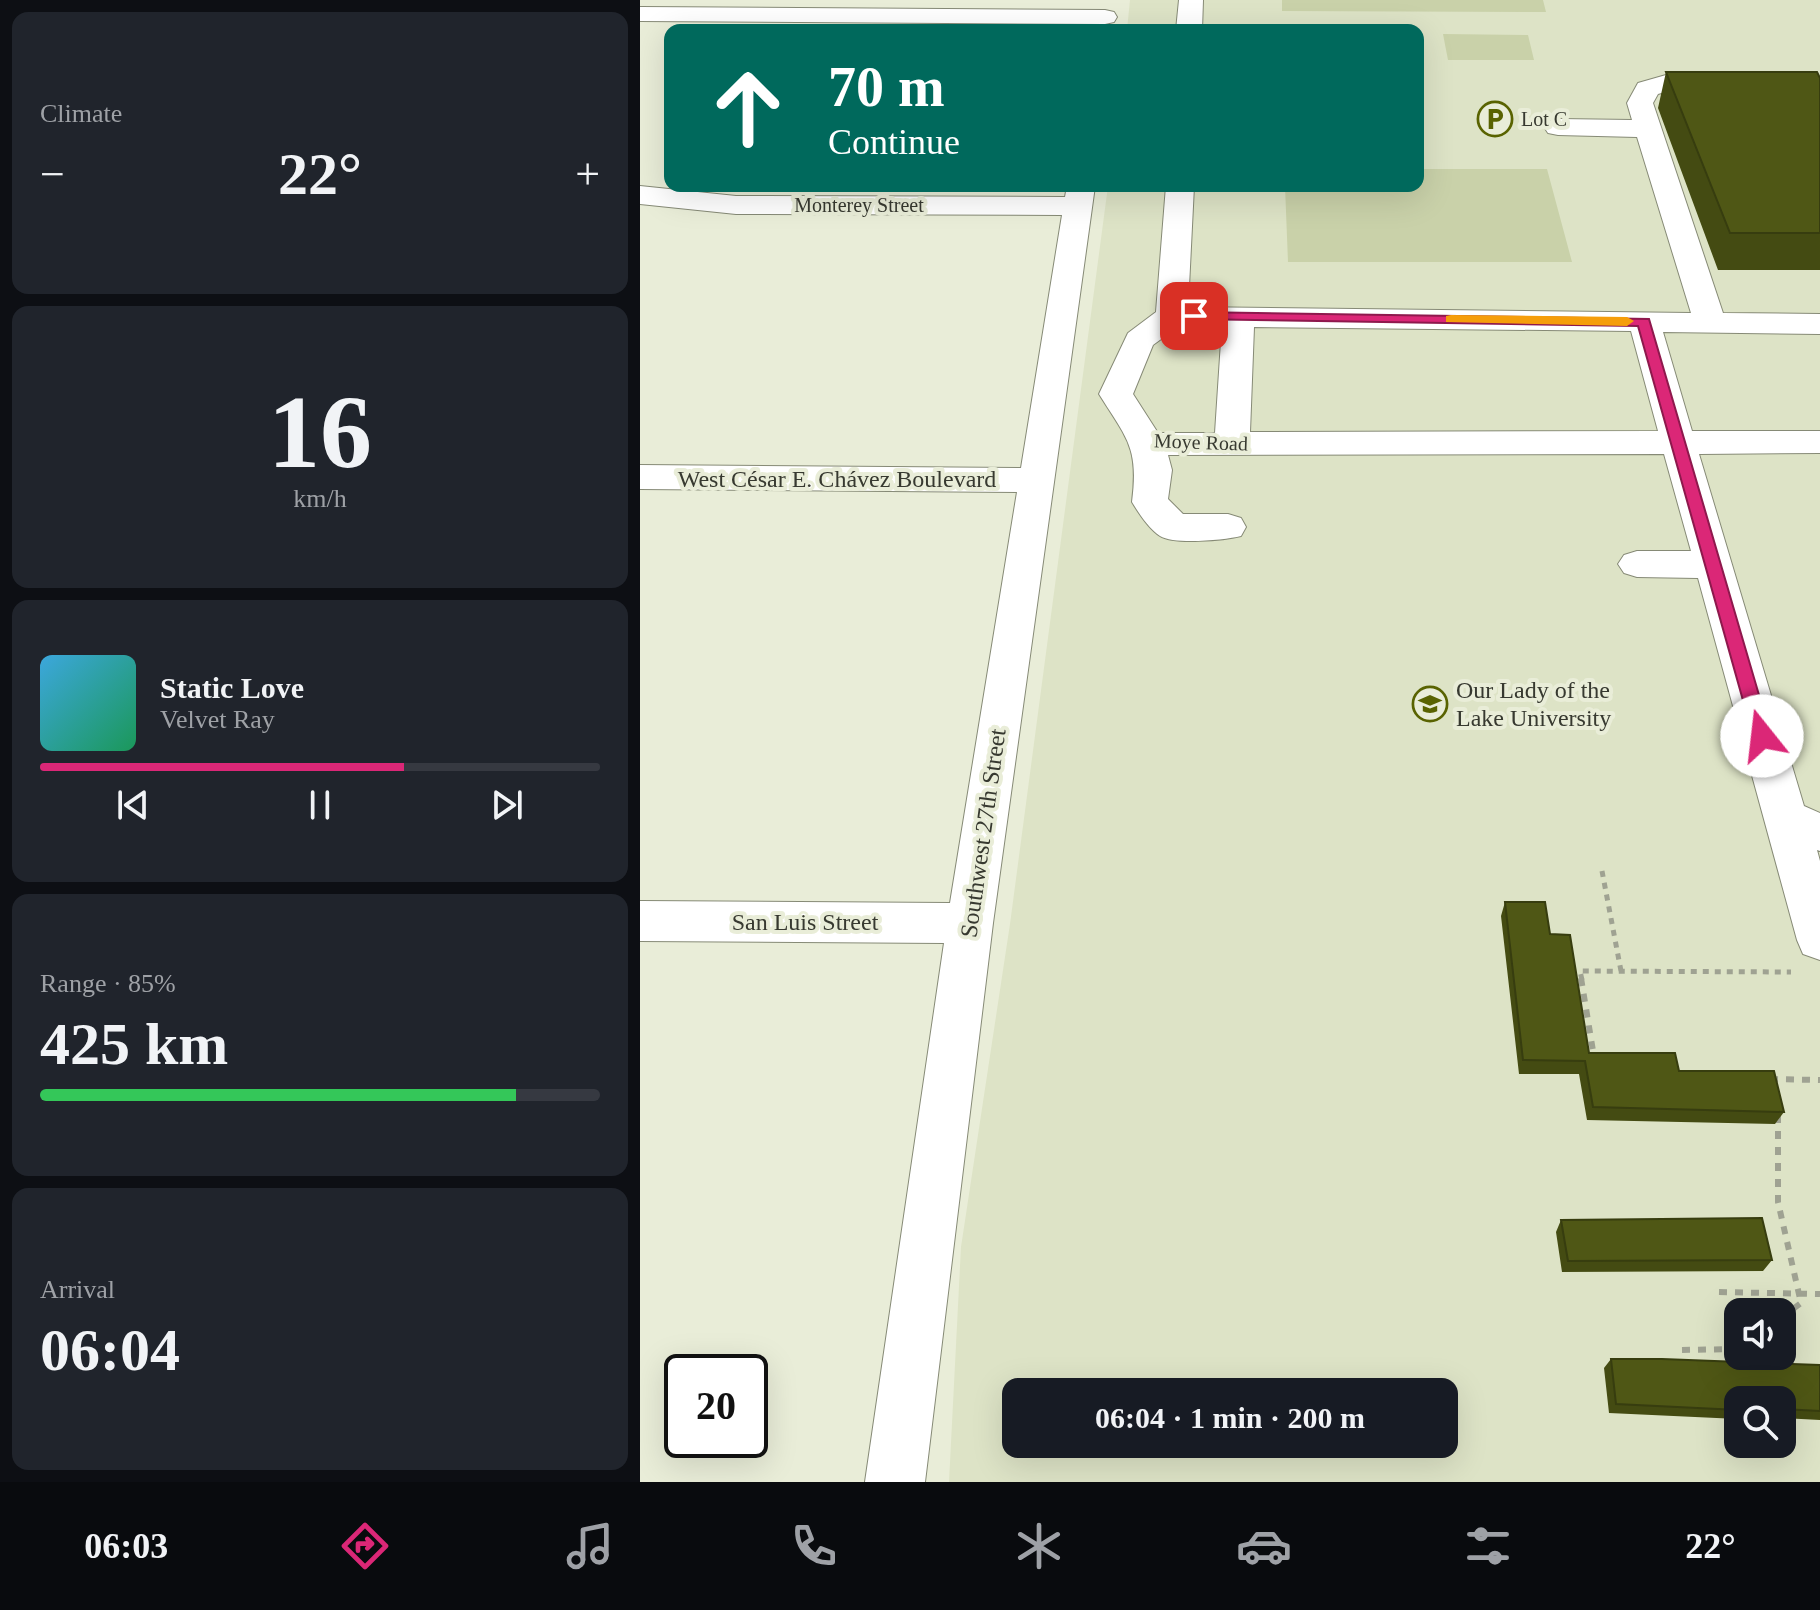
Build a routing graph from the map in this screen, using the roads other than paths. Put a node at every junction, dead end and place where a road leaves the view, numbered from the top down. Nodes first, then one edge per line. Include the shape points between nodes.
1 (1191, 0) edge
2 (640, 14) edge
3 (1105, 16) edge
4 (1189, 24) edge
5 (1745, 82) edge
6 (1558, 127) dead end
7 (1648, 129) junction
8 (1180, 192) edge
9 (640, 195) edge
10 (1080, 196) edge
11 (1172, 316) junction
12 (1238, 317) junction
13 (1644, 322) junction
14 (1710, 323) junction
15 (1820, 324) edge
16 (1820, 442) edge
17 (1232, 443) junction
18 (1677, 443) junction
19 (1148, 444) junction
20 (640, 477) edge
21 (1035, 480) junction
22 (1228, 527) dead end
23 (1637, 564) dead end
24 (1712, 565) junction
25 (1803, 825) edge
26 (640, 921) edge
27 (970, 923) junction
28 (1813, 956) edge
29 (895, 1482) edge

1 - 4 street
2 - 3 street
5 - 7 street via 1673,81 1647,89 1640,103
6 - 7 street
7 - 14 street
8 - 11 street
9 - 10 street, Monterey Street via 736,205
10 - 21 street, Southwest 27th Street
11 - 12 street
11 - 19 street, Moye Road via 1139,340 1116,394
12 - 13 street
12 - 17 street
13 - 14 street
13 - 18 street
14 - 15 street
16 - 18 street, Moye Road
17 - 18 street, Moye Road
17 - 19 street, Moye Road
18 - 24 street
19 - 22 street via 1154,470 1150,502 1173,527
20 - 21 street, West César E. Chávez Boulevard
21 - 27 street, Southwest 27th Street
23 - 24 street
24 - 25 street
25 - 28 street
26 - 27 street, San Luis Street
27 - 29 street, Southwest 27th Street

